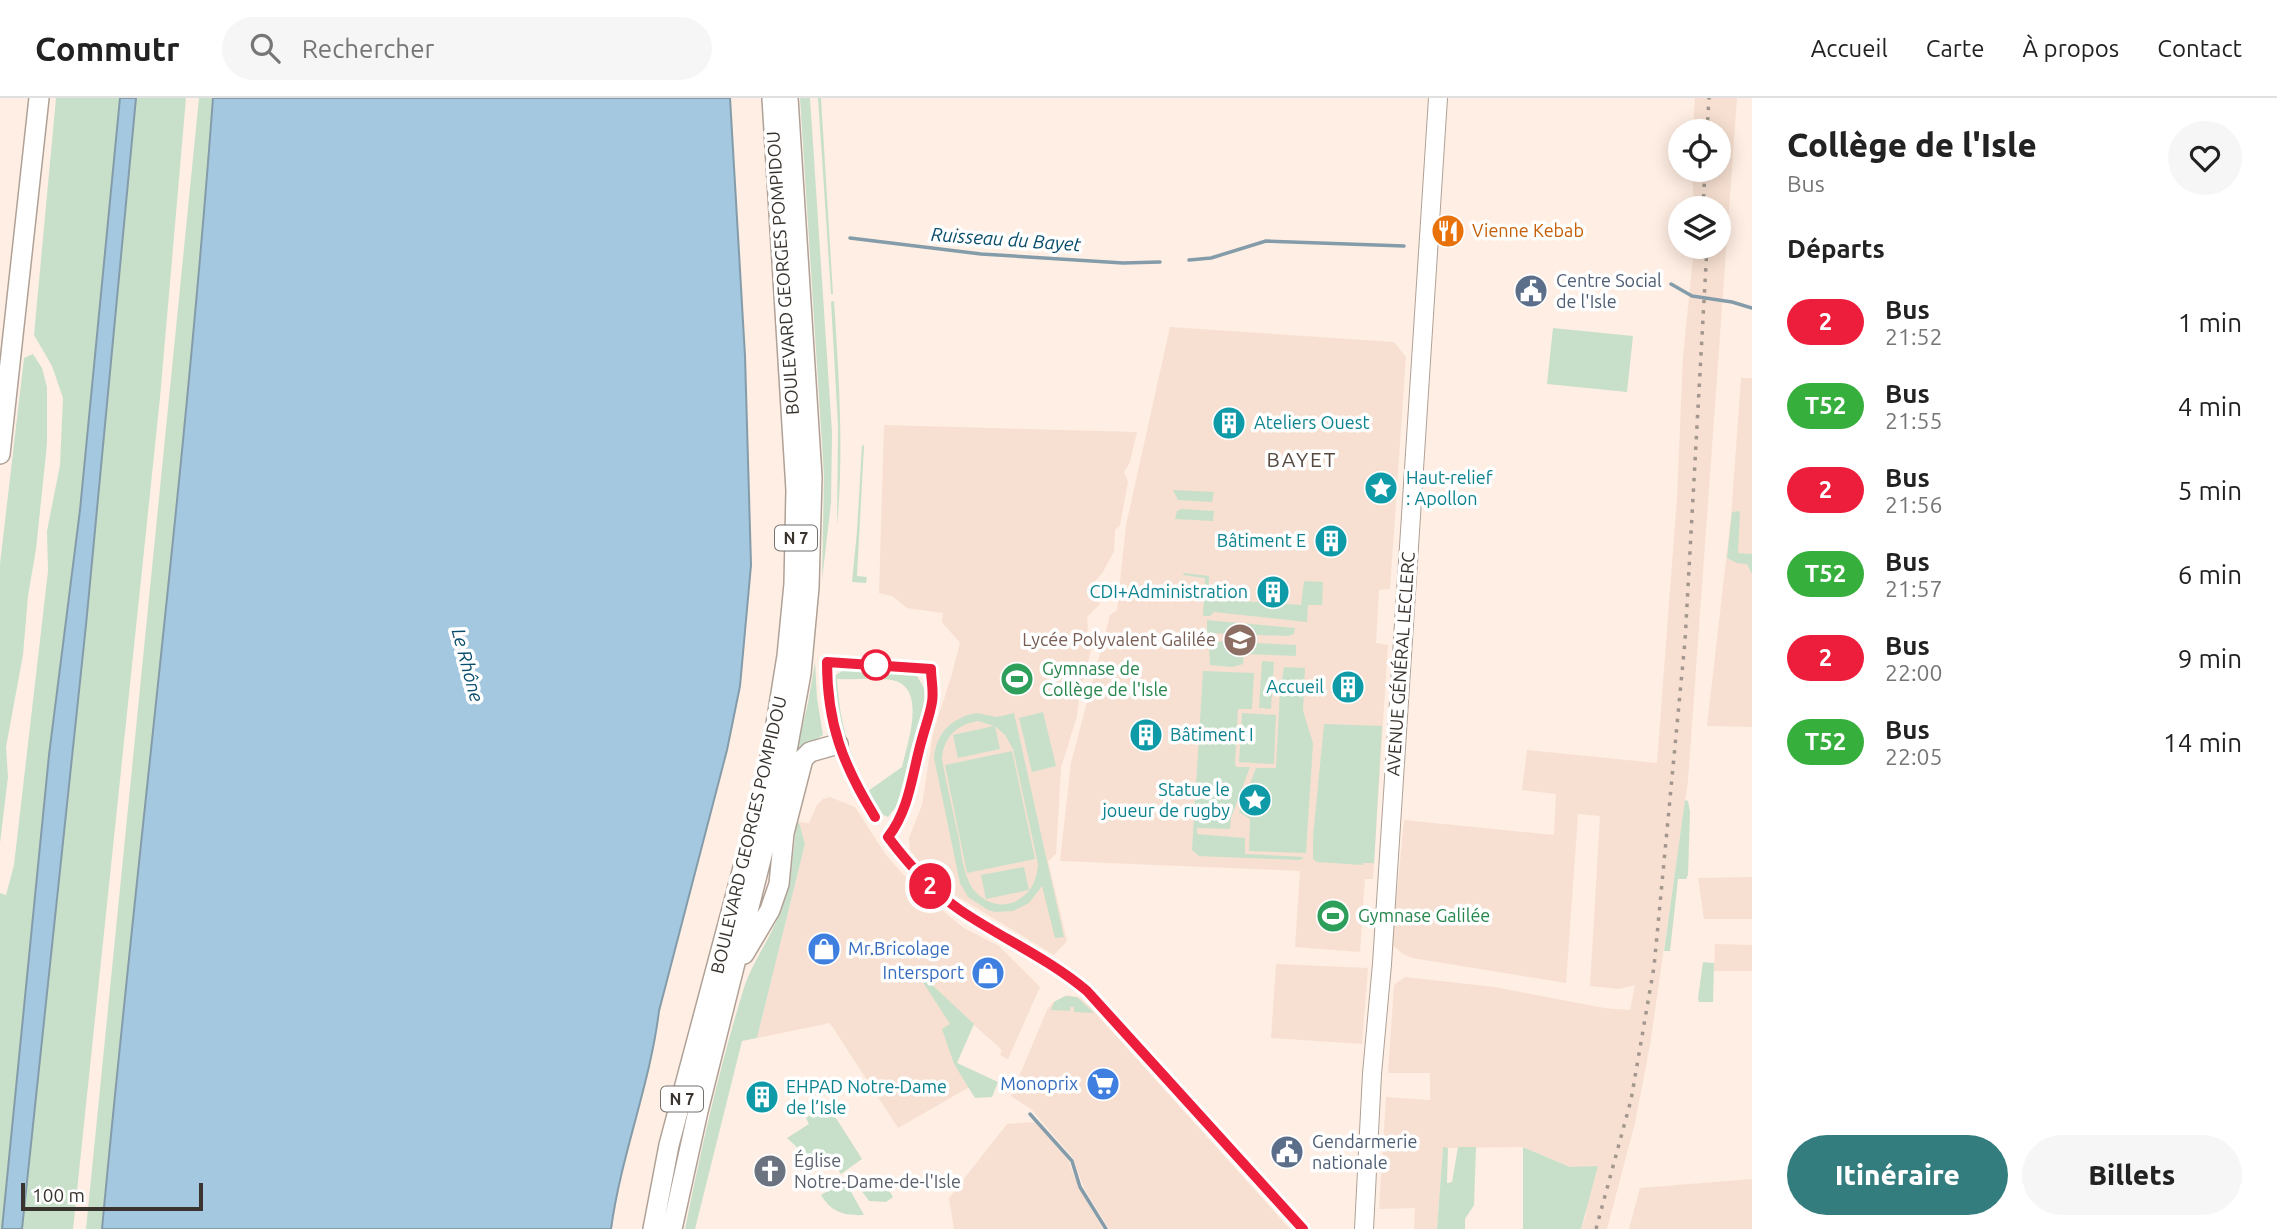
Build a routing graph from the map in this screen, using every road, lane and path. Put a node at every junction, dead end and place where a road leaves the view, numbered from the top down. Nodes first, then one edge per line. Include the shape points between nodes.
1 (39, 98) edge
2 (772, 98) edge
3 (788, 98) edge
4 (1438, 98) edge
5 (0, 454) edge
6 (838, 744) dead end
7 (733, 973) junction
8 (653, 1229) edge
9 (672, 1229) edge
10 (1364, 1229) edge

1 - 5 main road
2 - 8 main road, BOULEVARD GEORGES POMPIDOU / N 7 via 796,490 787,656 756,819 669,1145
3 - 7 main road, BOULEVARD GEORGES POMPIDOU / N 7 via 812,477 809,587 795,716
4 - 10 main road, AVENUE GÉNÉRAL LECLERC
6 - 7 main road via 810,752 803,759 784,833 779,884 770,910
7 - 9 main road, BOULEVARD GEORGES POMPIDOU / N 7

